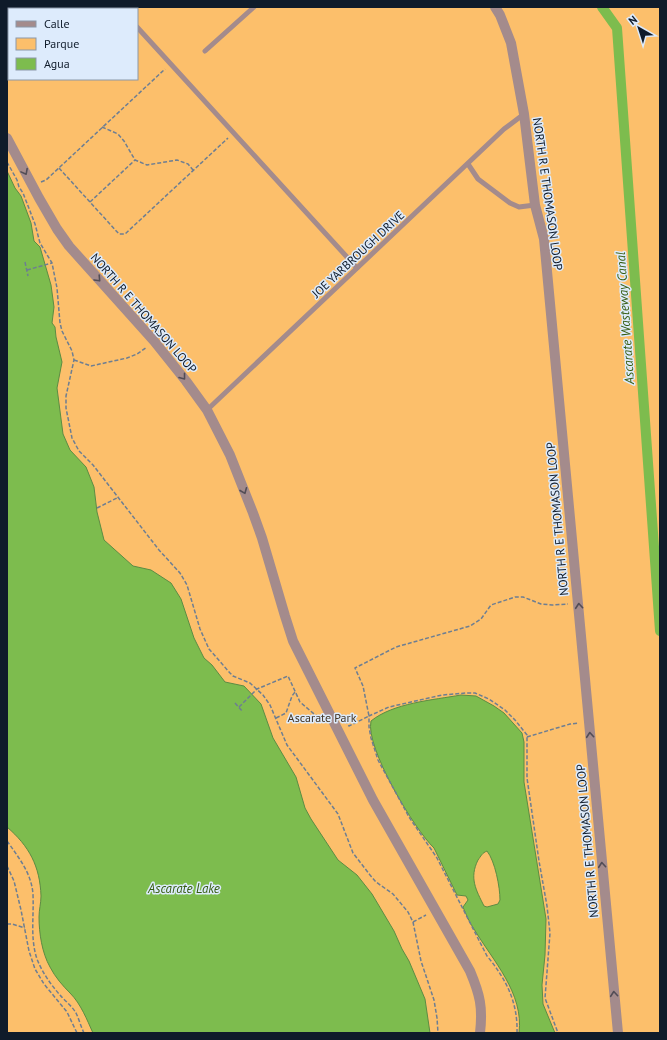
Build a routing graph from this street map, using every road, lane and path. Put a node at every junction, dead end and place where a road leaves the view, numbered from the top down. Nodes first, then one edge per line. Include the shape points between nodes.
1 (254, 7) edge
2 (495, 7) edge
3 (138, 28) edge
4 (205, 51) dead end
5 (171, 64) junction
6 (524, 114) junction
7 (102, 128) junction
8 (234, 133) junction
9 (7, 138) edge
10 (135, 160) junction
11 (7, 162) edge
12 (468, 164) junction
13 (59, 168) junction
14 (193, 170) junction
15 (32, 185) junction
16 (90, 202) junction
17 (535, 205) junction
18 (25, 262) dead end
19 (52, 263) junction
20 (357, 268) junction
21 (27, 270) junction
22 (28, 276) dead end
23 (154, 341) junction
24 (74, 360) junction
25 (206, 410) junction
26 (118, 498) junction
27 (97, 508) dead end
28 (578, 603) junction
29 (355, 668) dead end
30 (257, 689) junction
31 (296, 692) dead end
32 (235, 704) dead end
33 (239, 708) junction
34 (243, 712) dead end
35 (276, 718) junction
36 (589, 722) junction
37 (527, 737) junction
38 (7, 841) edge
39 (7, 866) edge
40 (420, 919) dead end
41 (413, 922) junction
42 (7, 924) edge
43 (25, 928) junction
44 (77, 1033) edge
45 (84, 1033) edge
46 (438, 1033) edge
47 (480, 1033) edge
48 (517, 1033) edge
49 (558, 1033) edge
50 (618, 1033) edge

1 - 4 lane
2 - 6 street, NORTH R E THOMASON LOOP via 511,42
3 - 5 lane
5 - 7 path
5 - 8 lane
6 - 12 lane, JOE YARBROUGH DRIVE via 504,129
6 - 17 street, NORTH R E THOMASON LOOP
7 - 10 path via 118,134
7 - 13 path
8 - 14 path
8 - 20 lane
9 -> 15 street, NORTH R E THOMASON LOOP
10 - 14 path via 147,165 177,160 188,164
10 - 16 path
11 - 19 path via 24,193 40,243
12 - 17 lane via 478,179 510,203 519,207
12 - 20 lane, JOE YARBROUGH DRIVE
13 - 15 path via 46,180
13 - 16 path
14 - 16 path via 125,234 119,234
15 -> 23 street, NORTH R E THOMASON LOOP via 69,246
17 - 28 street, NORTH R E THOMASON LOOP via 544,239
18 - 21 path
19 - 21 path
19 - 24 path via 60,323
20 - 25 lane, JOE YARBROUGH DRIVE
21 - 22 path
23 - 24 path via 127,358 89,366
23 -> 25 street, NORTH R E THOMASON LOOP
24 - 26 path via 66,402 72,438 79,451
25 -> 47 street, NORTH R E THOMASON LOOP via 230,455 253,513 293,641 373,800 470,971 481,1003
26 - 27 path
26 - 30 path via 187,585 200,629 214,656 233,676
28 - 29 path via 541,604 523,597 515,597 491,605 481,619 470,626 396,647
36 -> 28 street, NORTH R E THOMASON LOOP
30 - 33 path
30 - 35 path via 270,705
31 - 35 path via 286,713
32 - 33 path
33 - 34 path
35 - 41 path via 283,738 294,756 338,814 353,853 373,878 402,903
36 - 37 path via 570,724
50 -> 36 street, NORTH R E THOMASON LOOP
37 - 48 path via 524,730 505,710 476,693 442,695 389,707 369,716 371,738 385,774 409,817 437,858 487,956 508,987 518,1021
37 - 49 path via 527,778 550,933 545,998
38 - 45 path via 22,862 31,884 32,928 38,963 48,980 76,1014
39 - 43 path via 14,881
40 - 41 path
41 - 46 path via 421,961 434,1000
42 - 43 path
43 - 44 path via 28,951 35,969 50,993 73,1021

